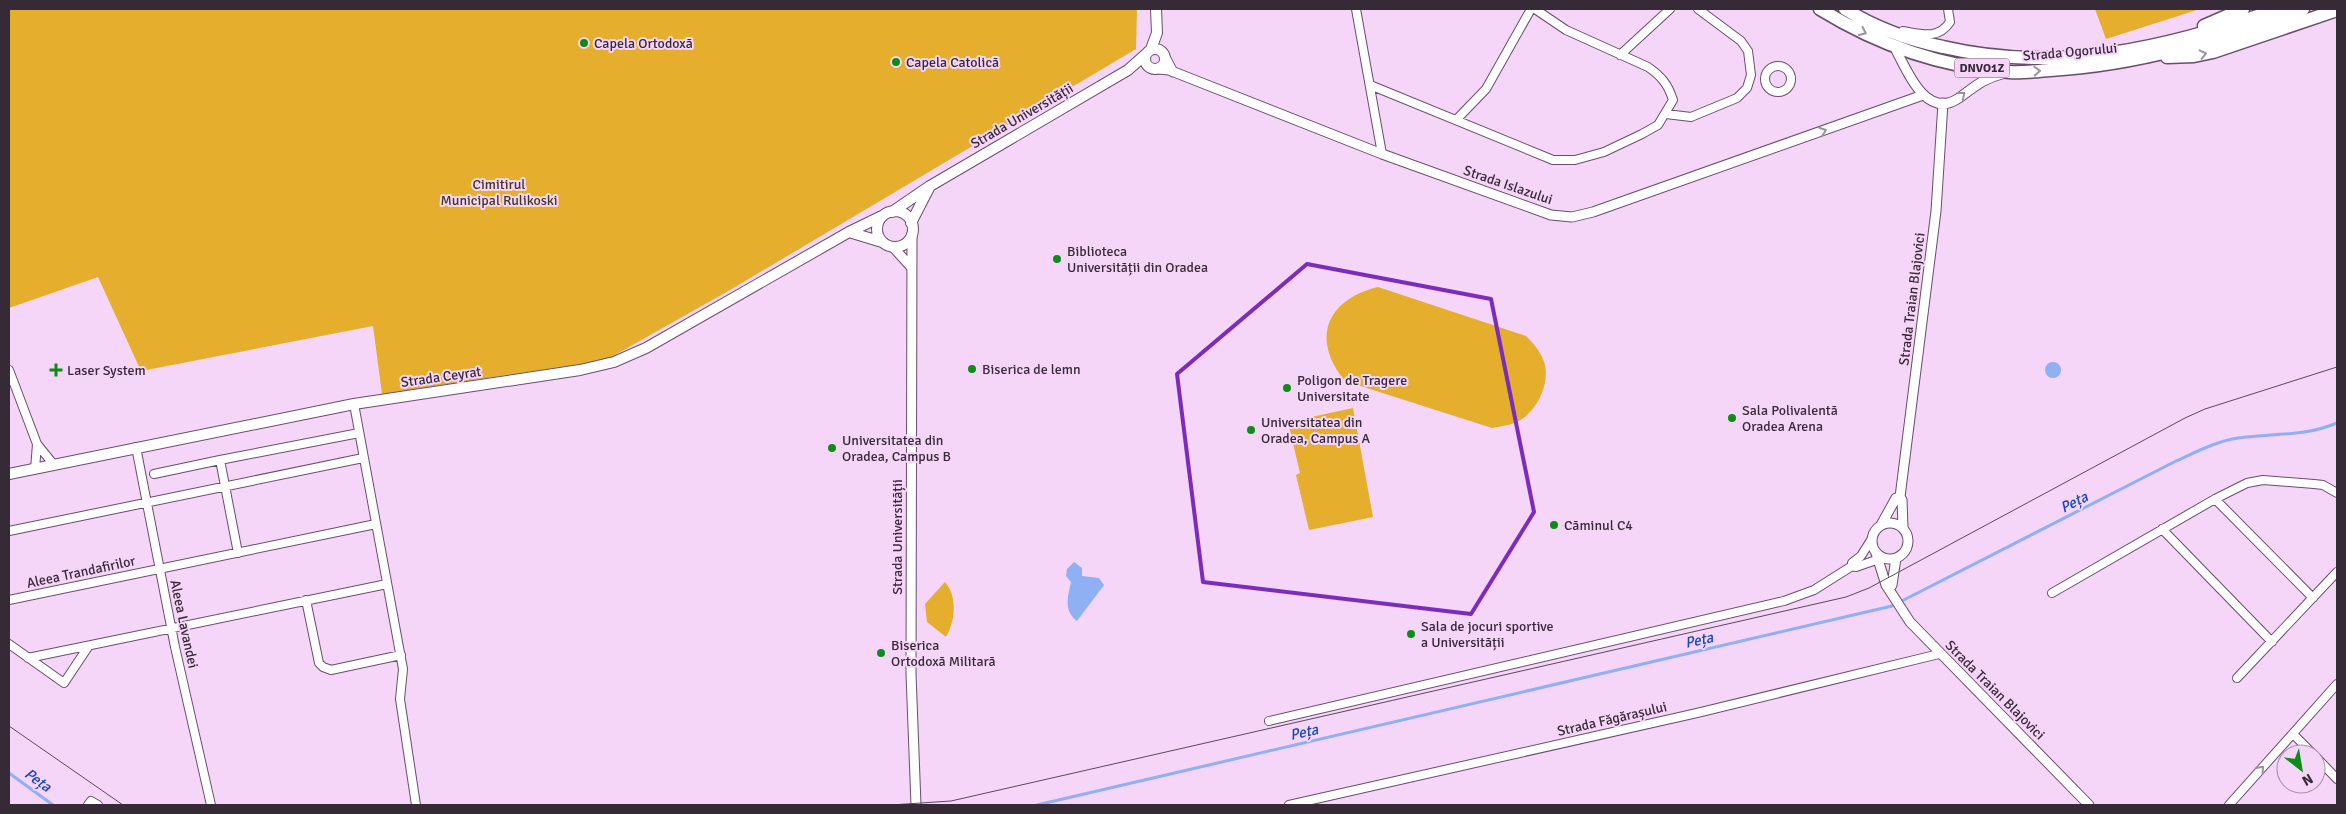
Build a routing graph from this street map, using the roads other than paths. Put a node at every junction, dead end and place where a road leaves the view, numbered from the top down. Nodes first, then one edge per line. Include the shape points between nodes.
1 (1156, 9) edge
2 (1356, 9) edge
3 (1531, 9) edge
4 (1535, 9) edge
5 (1670, 9) edge
6 (1698, 9) edge
7 (1820, 9) edge
8 (1844, 9) edge
9 (1948, 9) edge
10 (2243, 9) edge
11 (2278, 9) edge
12 (2302, 9) edge
13 (2337, 10) edge
14 (1879, 26) junction
15 (1157, 32) junction
16 (2178, 40) junction
17 (1894, 46) junction
18 (1149, 52) junction
19 (1620, 55) junction
20 (1165, 56) junction
21 (2154, 56) junction
22 (1155, 68) junction
23 (1128, 70) junction
24 (1173, 72) junction
25 (2010, 72) junction
26 (1752, 76) junction
27 (1765, 77) dead end
28 (1370, 85) junction
29 (1923, 95) junction
30 (1943, 103) junction
31 (1666, 114) junction
32 (1457, 119) junction
33 (1382, 154) junction
34 (930, 186) junction
35 (887, 214) junction
36 (911, 223) junction
37 (849, 232) junction
38 (912, 234) junction
39 (882, 242) junction
40 (893, 247) junction
41 (912, 268) junction
42 (9, 370) edge
43 (354, 404) junction
44 (359, 432) junction
45 (37, 444) junction
46 (136, 447) junction
47 (363, 458) junction
48 (220, 460) junction
49 (54, 465) junction
50 (35, 469) junction
51 (9, 474) edge
52 (154, 474) dead end
53 (225, 486) junction
54 (2337, 493) edge
55 (1900, 497) junction
56 (2215, 499) junction
57 (147, 501) junction
58 (376, 524) junction
59 (1880, 525) junction
60 (1903, 527) junction
61 (2162, 529) junction
62 (9, 531) edge
63 (1871, 540) junction
64 (238, 553) junction
65 (1878, 556) junction
66 (1896, 558) junction
67 (1852, 566) junction
68 (159, 568) junction
69 (2337, 572) edge
70 (387, 584) junction
71 (1890, 589) junction
72 (2052, 593) dead end
73 (2313, 598) junction
74 (9, 600) edge
75 (306, 600) junction
76 (171, 628) junction
77 (2272, 642) junction
78 (9, 644) edge
79 (88, 647) junction
80 (1940, 654) junction
81 (401, 655) junction
82 (28, 658) junction
83 (2236, 678) dead end
84 (2337, 684) edge
85 (1269, 721) dead end
86 (2293, 734) junction
87 (2302, 744) edge
88 (2326, 768) edge
89 (2337, 779) edge
90 (211, 805) edge
91 (416, 805) edge
92 (916, 805) edge
93 (1289, 805) edge
94 (2089, 805) edge
95 (2229, 805) edge

1 - 15 main road, Strada Universității
2 - 28 street
3 - 32 street via 1486,88
4 - 19 street via 1566,30
5 - 19 street
6 - 26 street via 1741,42 1748,51
7 -> 17 highway, Strada Ogorului / DNVO1Z
8 - 14 highway, Strada Ogorului / DNVO1Z
9 - 14 street via 1950,22 1932,35
10 - 16 highway
11 - 16 highway, DNVO1Z
12 - 21 highway, DNVO1Z
21 -> 13 highway via 2177,57 2213,52
14 - 16 highway, Strada Ogorului / DNVO1Z via 1970,54 2034,59 2099,55
15 - 18 main road, Strada Universității
15 - 20 main road, Strada Universității
17 - 25 highway, Strada Ogorului / DNVO1Z via 1940,60
17 - 29 street
18 - 20 main road via 1158,49
18 - 22 main road via 1145,60
18 - 23 main road, Strada Universității
19 - 31 street via 1648,67 1669,87 1673,100
20 - 22 main road via 1164,65
20 - 24 street
25 -> 21 highway, Strada Ogorului / DNVO1Z via 2074,69
22 - 23 main road, Strada Universității
22 - 24 street, Strada Islazului
23 - 34 main road, Strada Universității
24 - 33 street, Strada Islazului
30 -> 25 street via 1954,100 1984,80
26 - 27 street
26 - 31 street via 1738,98 1691,117
28 - 32 street
28 - 33 street
29 - 30 street
33 -> 29 street, Strada Islazului via 1550,215 1572,217
30 - 55 street, Strada Traian Blajovici via 1936,211
31 - 32 street via 1658,125 1642,134 1604,152 1575,160 1553,160
34 - 35 main road, Strada Universității
34 - 36 main road
35 - 36 main road via 904,214
35 - 37 main road, Strada Ceyrat
35 - 39 main road via 878,222 877,232
36 - 38 main road
37 - 39 main road
37 - 43 main road, Strada Ceyrat via 646,348 614,362
38 - 40 main road via 905,244
38 - 41 street, Strada Universității
39 - 40 main road
40 - 41 street
41 - 92 street, Strada Universității via 911,674
42 - 45 street
43 - 44 street
43 - 46 main road, Strada Ceyrat
44 - 47 street
44 - 48 street
45 - 49 street
45 - 50 street
46 - 49 main road, Strada Ceyrat
46 - 57 street, Aleea Lavandei
47 - 53 street
47 - 58 street
48 - 52 street
48 - 53 street
49 - 50 main road, Strada Ceyrat
50 - 51 main road, Strada Ceyrat
53 - 57 street
53 - 64 street
54 - 56 street via 2323,485 2264,480 2236,487
55 - 59 street via 1896,498
55 - 60 street, Strada Traian Blajovici
56 - 61 street
56 - 73 street
57 - 62 street
57 - 68 street, Aleea Lavandei
58 - 64 street, Aleea Trandafirilor
58 - 70 street
59 - 60 street via 1893,522
59 - 63 street
60 - 66 street via 1908,538 1907,546
61 - 72 street
61 - 77 street
63 - 65 street
63 - 67 street
64 - 68 street, Aleea Trandafirilor
65 - 66 street
65 - 67 street
65 - 71 street, Strada Traian Blajovici
66 - 71 street
67 - 85 street via 1814,590 1784,601
68 - 74 street, Aleea Trandafirilor
68 - 76 street, Aleea Lavandei
69 - 73 street
70 - 75 street
70 - 81 street
71 - 80 street, Strada Traian Blajovici via 1910,622
73 - 77 street
75 - 76 street
75 - 81 street via 319,663 323,667 331,670
76 - 79 street
76 - 90 street, Aleea Lavandei
77 - 83 street
78 - 82 street
79 - 82 street
79 - 82 street via 64,684
80 - 93 street, Strada Făgărașului
80 - 94 street, Strada Traian Blajovici
81 - 91 street via 400,699
84 - 86 street
86 - 87 street
95 -> 86 street
88 - 89 street

